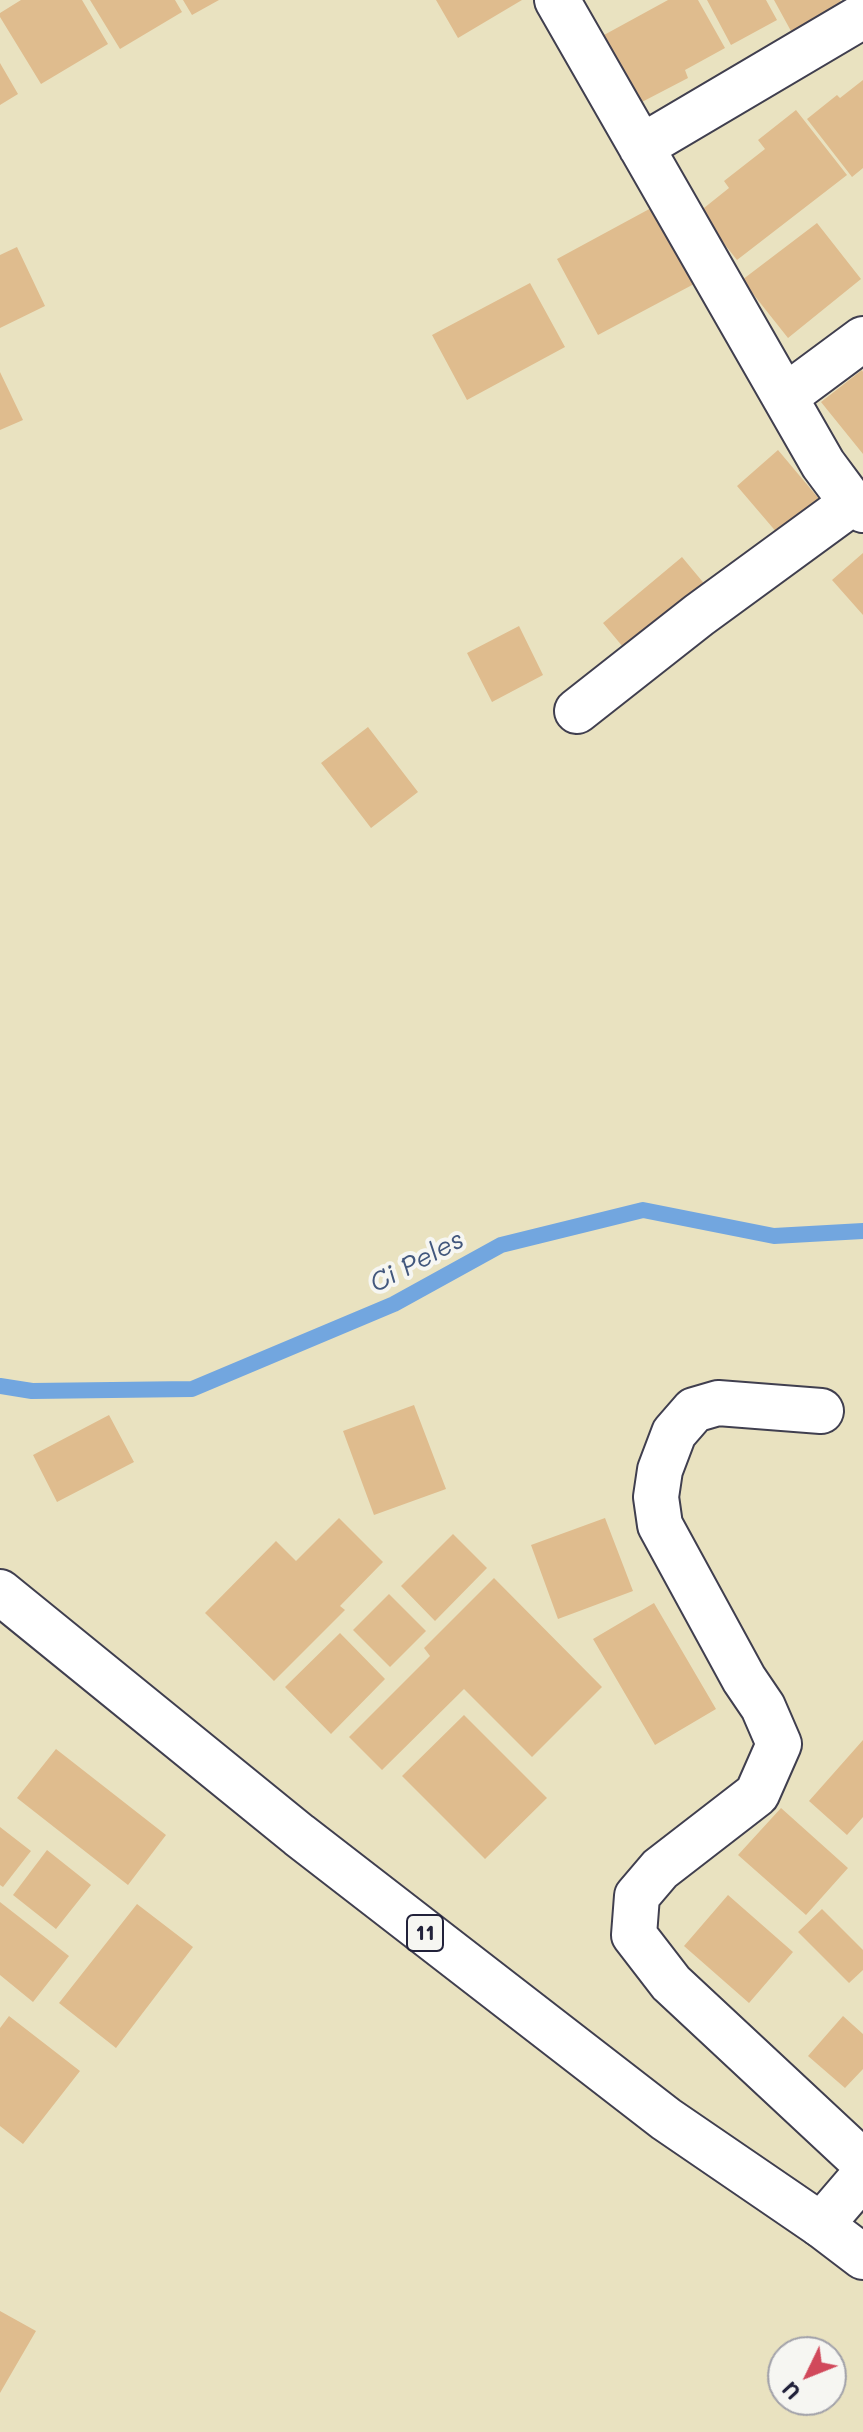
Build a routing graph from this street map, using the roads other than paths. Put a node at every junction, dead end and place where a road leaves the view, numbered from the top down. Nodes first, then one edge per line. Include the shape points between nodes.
1 (557, 0) edge
2 (863, 16) edge
3 (641, 147) junction
4 (863, 339) edge
5 (786, 396) junction
6 (857, 507) edge
7 (577, 711) dead end
8 (821, 1411) dead end
9 (0, 1592) edge
10 (863, 2162) edge
11 (863, 2176) edge
12 (821, 2225) junction
13 (863, 2257) edge

1 - 3 main road
2 - 3 main road
3 - 5 main road
4 - 5 main road
5 - 6 main road via 823,464
6 - 7 main road via 699,615
8 - 10 main road via 718,1403 694,1410 674,1433 660,1470 660,1525 779,1744 757,1794 660,1869 637,1896 634,1935 671,1983
9 - 12 main road, 11 via 299,1835 666,2119
11 - 12 main road
12 - 13 main road, 11

